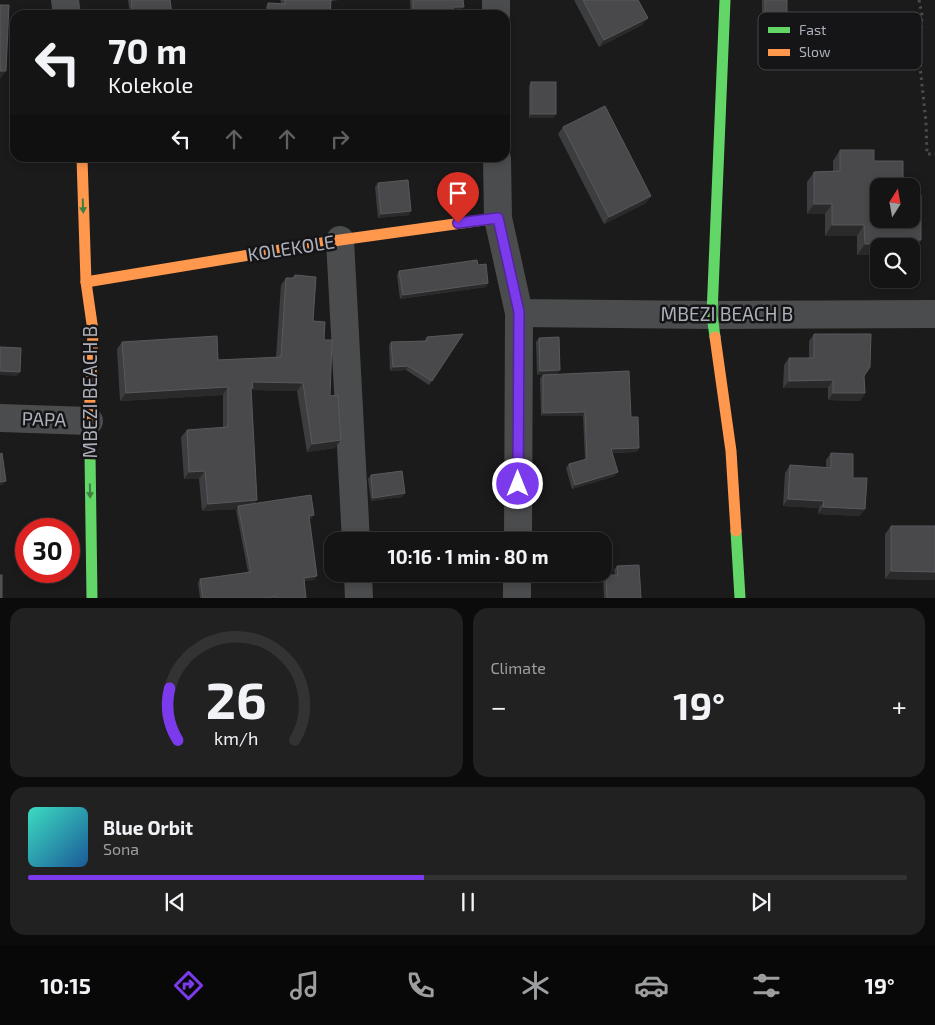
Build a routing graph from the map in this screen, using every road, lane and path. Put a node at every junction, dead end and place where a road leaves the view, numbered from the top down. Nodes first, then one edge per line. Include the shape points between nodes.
1 (725, 0) edge
2 (921, 70) edge
3 (935, 154) edge
4 (82, 162) edge
5 (497, 162) edge
6 (498, 218) junction
7 (340, 240) junction
8 (86, 282) junction
9 (519, 312) junction
10 (935, 314) edge
11 (712, 315) junction
12 (0, 418) edge
13 (89, 421) junction
14 (356, 532) edge
15 (518, 532) edge
16 (358, 582) edge
17 (518, 582) edge
18 (92, 598) edge
19 (359, 598) edge
20 (517, 598) edge
21 (740, 598) edge

1 - 11 street
2 - 3 path via 927,154
4 -> 8 street, MBEZI BEACH B
5 - 6 street
6 - 7 street, KOLEKOLE
6 - 9 street
7 - 8 street, KOLEKOLE
7 - 14 street
8 - 13 street, MBEZI BEACH B via 93,331
9 - 11 street, MBEZI BEACH B
9 - 15 street
10 - 11 street, MBEZI BEACH B
11 - 21 street via 732,451
12 - 13 street, PAPA
13 -> 18 street, MBEZI BEACH B
16 - 19 street
17 - 20 street

